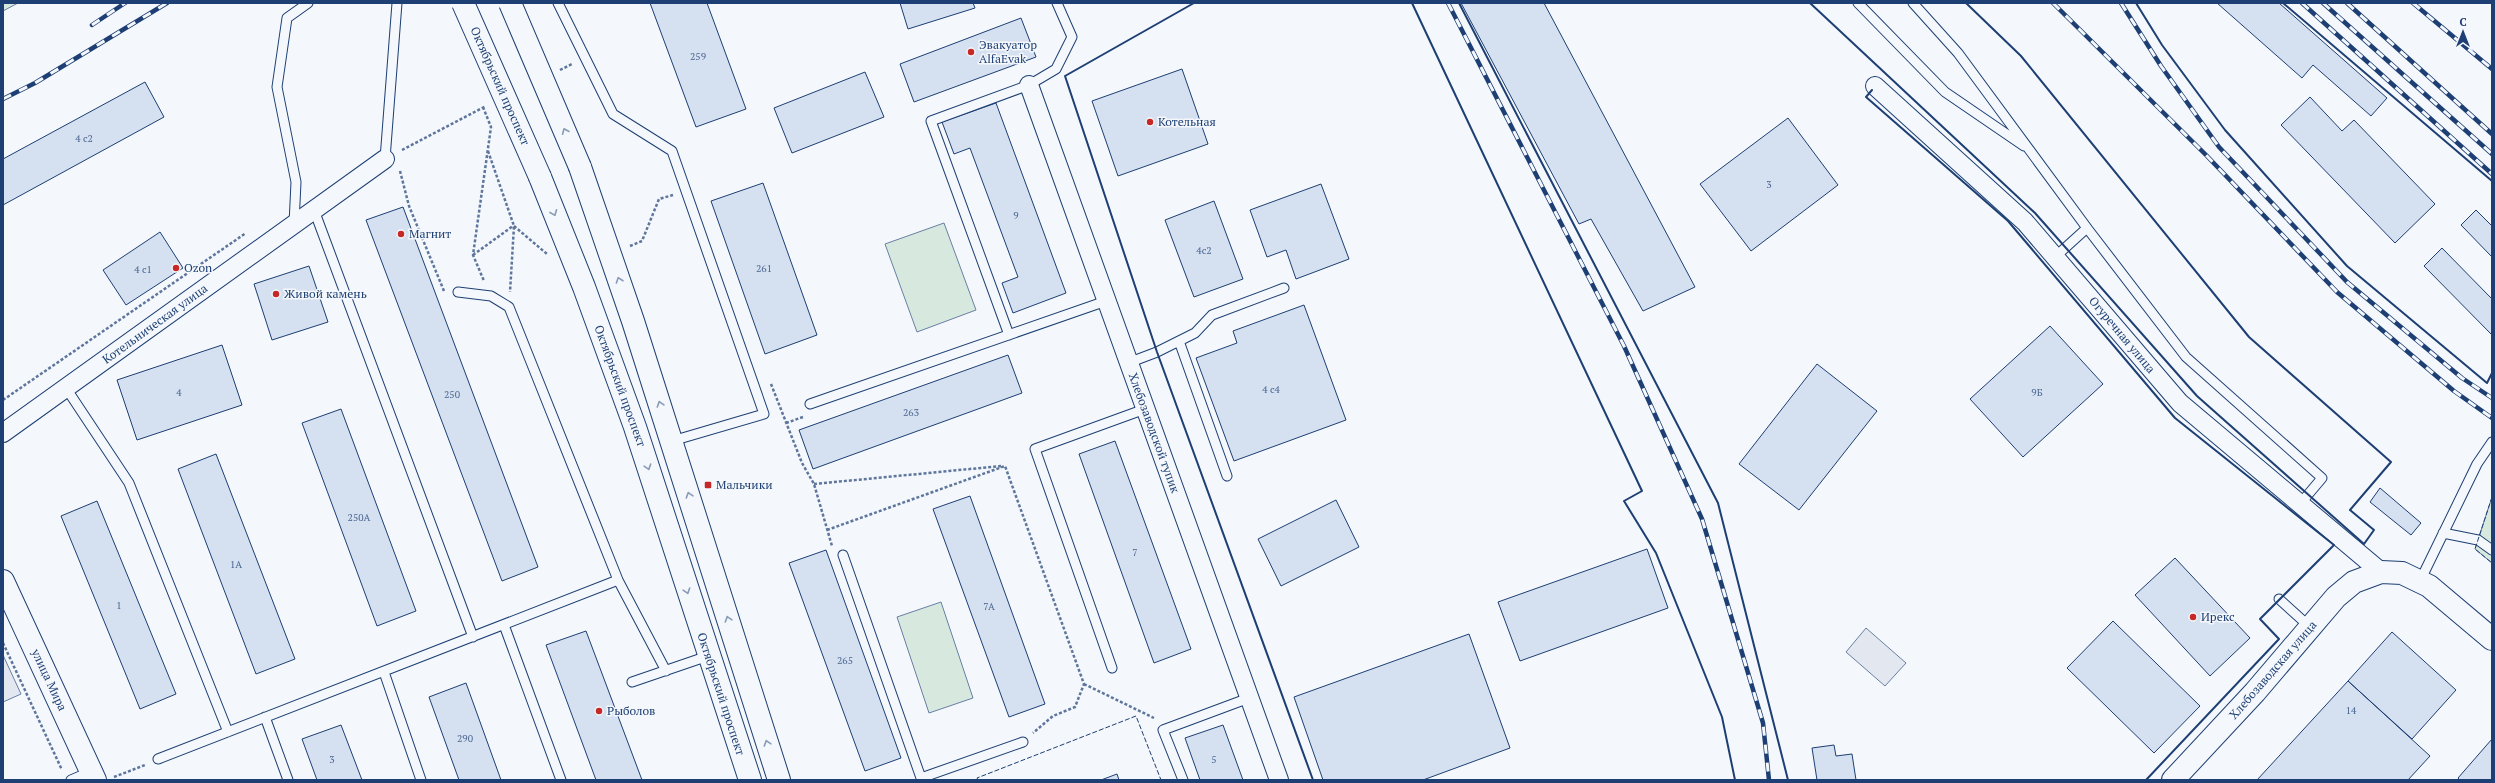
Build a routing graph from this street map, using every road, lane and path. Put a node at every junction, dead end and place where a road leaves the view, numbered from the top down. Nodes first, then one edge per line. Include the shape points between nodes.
1 (308, 3) edge
2 (396, 3) edge
3 (463, 3) edge
4 (510, 3) edge
5 (558, 3) edge
6 (1057, 3) edge
7 (1858, 3) edge
8 (1913, 3) edge
9 (1029, 86) junction
10 (1875, 86) dead end
11 (2030, 150) junction
12 (488, 151) junction
13 (390, 156) junction
14 (659, 199) dead end
15 (314, 210) junction
16 (294, 224) junction
17 (514, 226) junction
18 (2087, 228) junction
19 (250, 230) dead end
20 (627, 247) dead end
21 (473, 255) junction
22 (2055, 257) junction
23 (552, 258) dead end
24 (1284, 288) dead end
25 (458, 292) joint
26 (491, 296) junction
27 (1106, 301) junction
28 (509, 307) junction
29 (1009, 335) junction
30 (1179, 341) junction
31 (1128, 363) junction
32 (769, 379) dead end
33 (66, 388) junction
34 (3, 400) edge
35 (810, 404) dead end
36 (1145, 409) junction
37 (3, 433) edge
38 (672, 441) junction
39 (2492, 442) edge
40 (1005, 466) junction
41 (1227, 476) dead end
42 (814, 484) junction
43 (2300, 504) junction
44 (827, 530) junction
45 (2443, 533) junction
46 (833, 549) dead end
47 (2492, 550) edge
48 (843, 555) dead end
49 (2381, 572) junction
50 (618, 580) junction
51 (3, 581) edge
52 (2420, 581) junction
53 (2279, 600) dead end
54 (504, 625) junction
55 (2310, 627) junction
56 (473, 637) junction
57 (2492, 639) edge
58 (3, 643) edge
59 (708, 656) junction
60 (1112, 668) dead end
61 (666, 671) junction
62 (384, 672) junction
63 (632, 682) dead end
64 (1084, 684) junction
65 (1249, 698) junction
66 (265, 718) junction
67 (1171, 727) junction
68 (228, 732) junction
69 (1023, 742) joint
70 (158, 759) joint
71 (63, 773) dead end
72 (98, 777) edge
73 (921, 779) edge
74 (71, 780) edge
75 (288, 780) edge
76 (422, 780) edge
77 (561, 780) edge
78 (750, 780) edge
79 (779, 780) edge
80 (1183, 780) edge
81 (1279, 780) edge
82 (2173, 780) edge

1 - 16 lane via 287,18 277,88 296,182
2 - 13 lane
3 -> 59 main road, Октябрьский проспект, bridge via 540,177 584,287 635,427
38 -> 4 main road, bridge via 580,167
5 - 38 lane via 613,114 672,150 764,414
6 - 9 lane via 1072,37 1056,69
7 - 11 lane via 1945,92
8 - 11 lane via 1958,53
9 - 27 street, Хлебозаводской тупик
9 - 29 lane via 931,121
10 - 22 street, Огуречная улица via 2025,222
11 - 18 lane
12 - 13 path via 491,127 483,107
12 - 17 path
12 - 21 path
13 - 15 street, Котельническая улица
13 - 25 path via 443,291
14 - 20 path via 642,241
15 - 16 street, Котельническая улица
15 - 56 lane
16 - 33 street, Котельническая улица
17 - 21 path
17 - 23 path
17 - 28 path
18 - 22 lane
18 - 43 lane via 2186,357 2322,478
19 - 34 path
21 - 26 path
22 - 43 street, Огуречная улица via 2180,403
24 - 30 lane via 1212,315 1195,333
25 - 26 lane
26 - 28 lane
27 - 29 lane
27 - 31 street, Хлебозаводской тупик
28 - 50 lane
29 - 35 lane
30 - 31 lane
30 - 41 lane
31 - 36 street, Хлебозаводской тупик
32 - 42 path via 802,463
33 - 37 street, Котельническая улица
33 - 68 lane via 129,484
36 - 60 lane via 1035,449
36 - 65 street, Хлебозаводской тупик
79 -> 38 main road
39 - 45 lane via 2477,464
40 - 42 path
40 - 44 path
40 - 64 path
42 - 44 path
43 - 49 street, Огуречная улица
44 - 46 path
45 - 47 lane via 2478,540
45 - 52 lane
48 - 73 lane
49 - 52 main road via 2402,573
49 - 55 main road, Хлебозаводская улица via 2354,582 2336,597
50 - 54 lane
50 - 61 lane
51 - 72 main road, улица Мира
52 - 57 main road
53 - 55 lane
54 - 56 lane
54 - 77 lane
55 - 82 main road, Хлебозаводская улица via 2255,692
56 - 62 lane
58 - 71 path
59 - 61 lane
59 - 78 main road, Октябрьский проспект
61 - 63 lane
62 - 66 lane
62 - 76 lane
64 - 67 path
64 - 69 path via 1075,707 1053,716
65 - 67 lane
65 - 81 street, Хлебозаводской тупик
66 - 68 lane
66 - 75 lane
67 - 80 lane via 1163,730
68 - 70 lane
69 - 73 lane
70 - 72 path
72 - 74 lane

